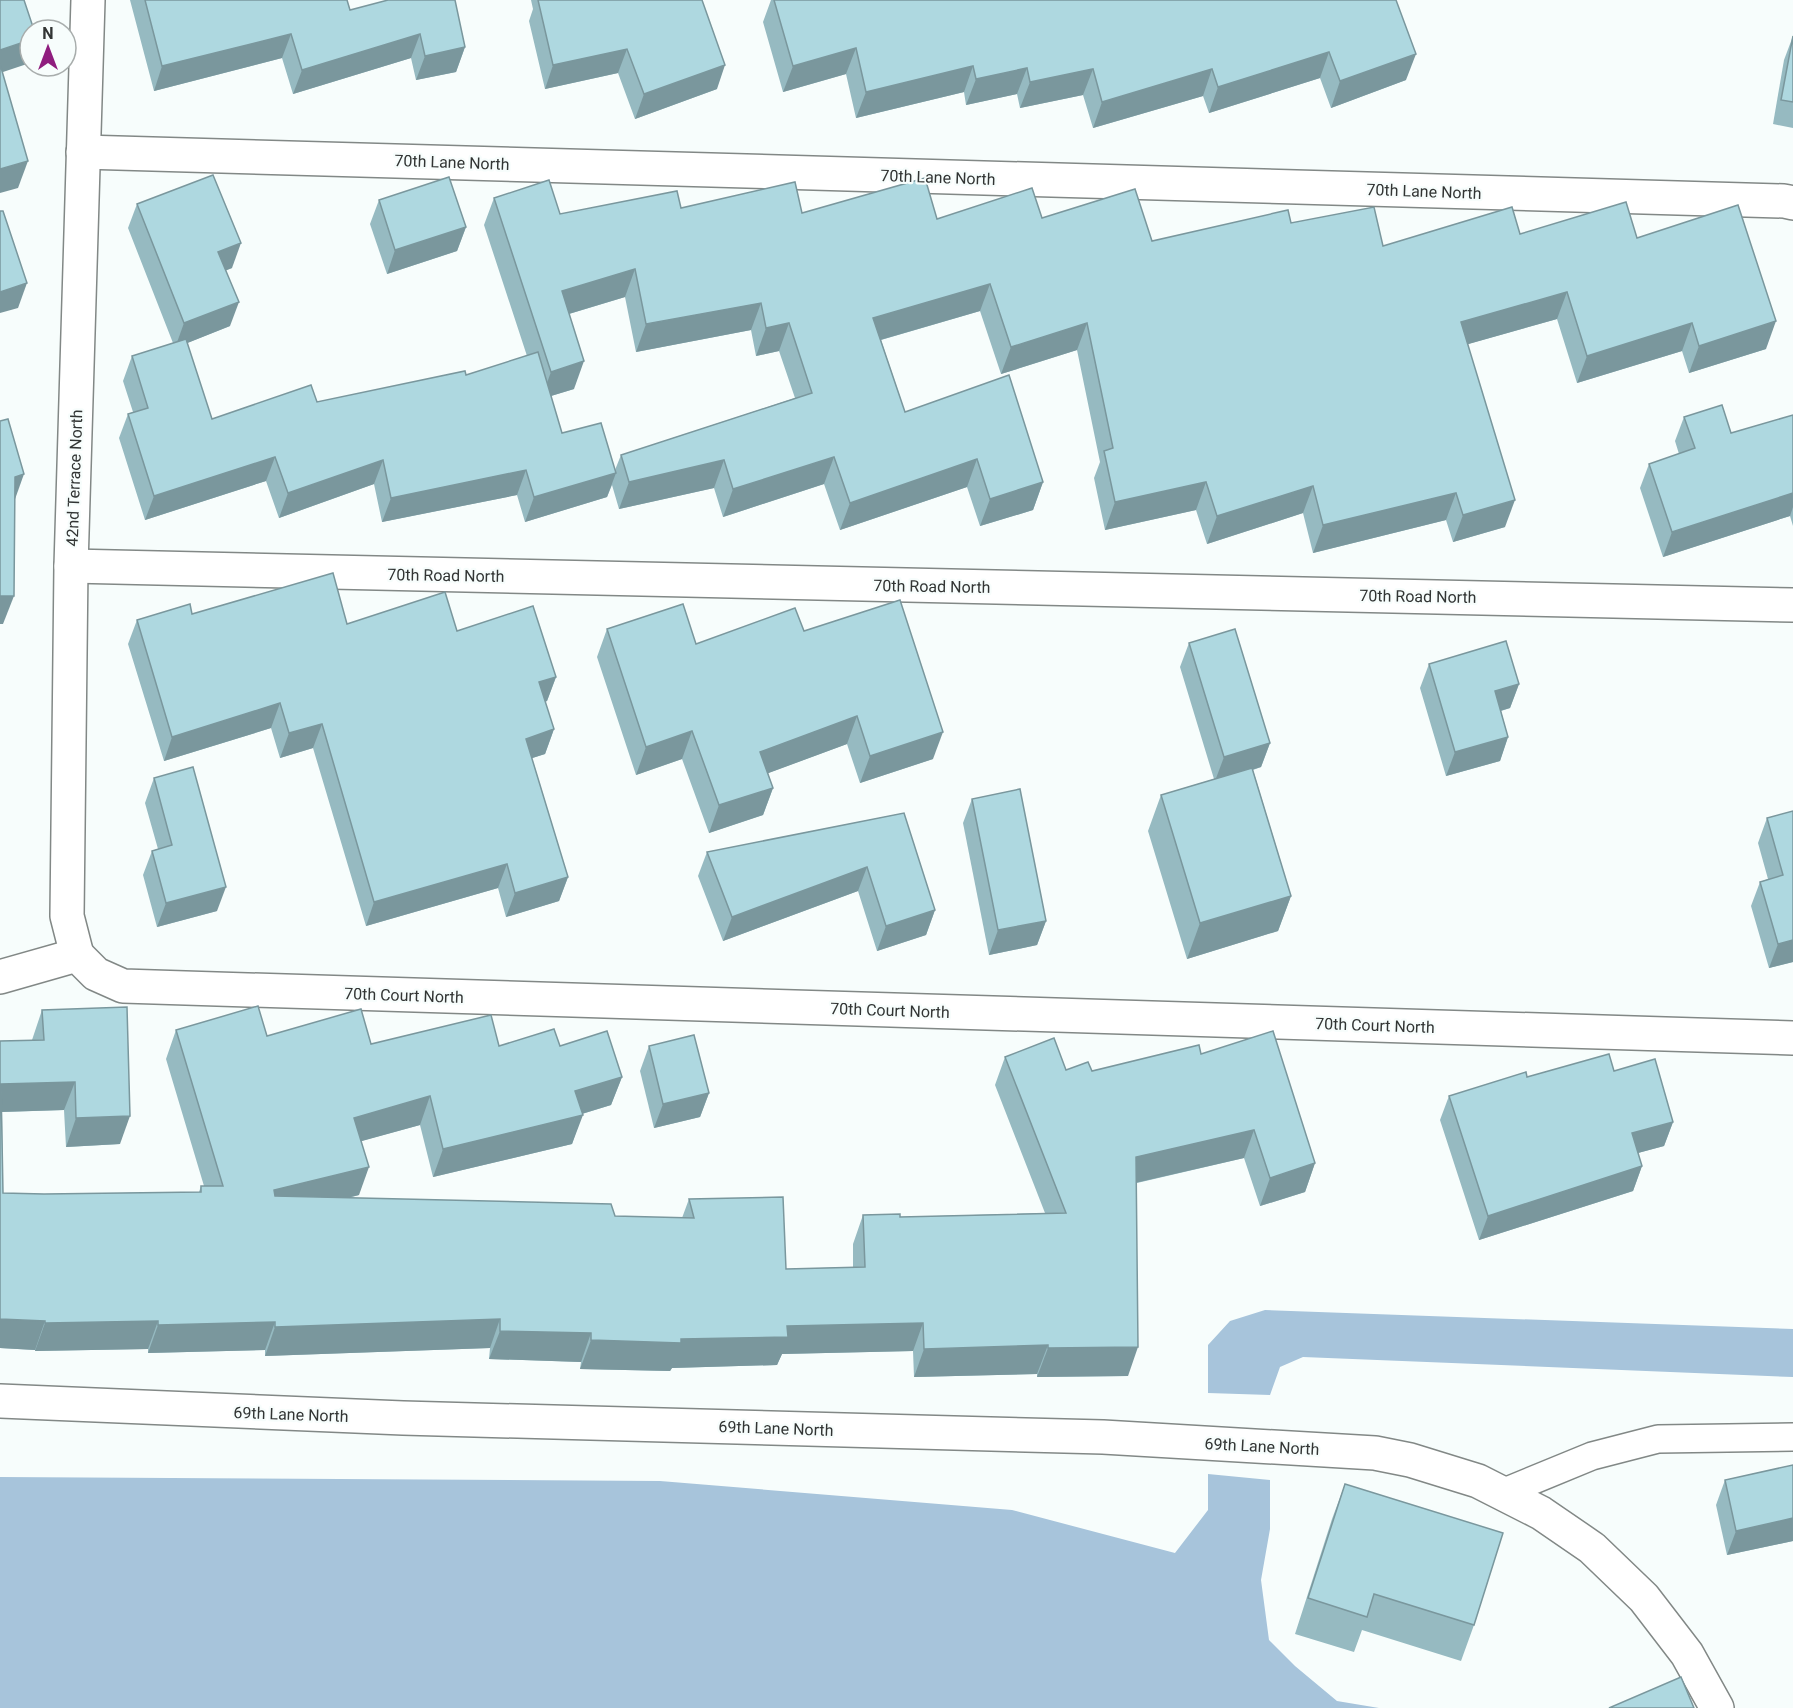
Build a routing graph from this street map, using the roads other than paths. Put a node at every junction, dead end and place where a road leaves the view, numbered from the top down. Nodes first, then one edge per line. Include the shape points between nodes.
1 (88, 0) edge
2 (83, 152) junction
3 (1793, 203) edge
4 (71, 566) junction
5 (1793, 605) edge
6 (77, 955) junction
7 (0, 977) edge
8 (1793, 1038) edge
9 (0, 1401) edge
10 (1793, 1437) edge
11 (1502, 1494) junction
12 (1716, 1708) edge

1 - 2 street, 42nd Terrace North
2 - 3 street, 70th Lane North
2 - 4 street, 42nd Terrace North
4 - 5 street, 70th Road North
4 - 6 street, 42nd Terrace North via 67,916
6 - 7 street
6 - 8 street, 70th Court North via 96,974 123,986
9 - 11 street, 69th Lane North via 403,1418 1103,1437 1375,1453 1478,1481
10 - 11 lane via 1658,1439 1592,1456
11 - 12 street, 69th Lane North via 1541,1513 1592,1548 1644,1598 1687,1654

